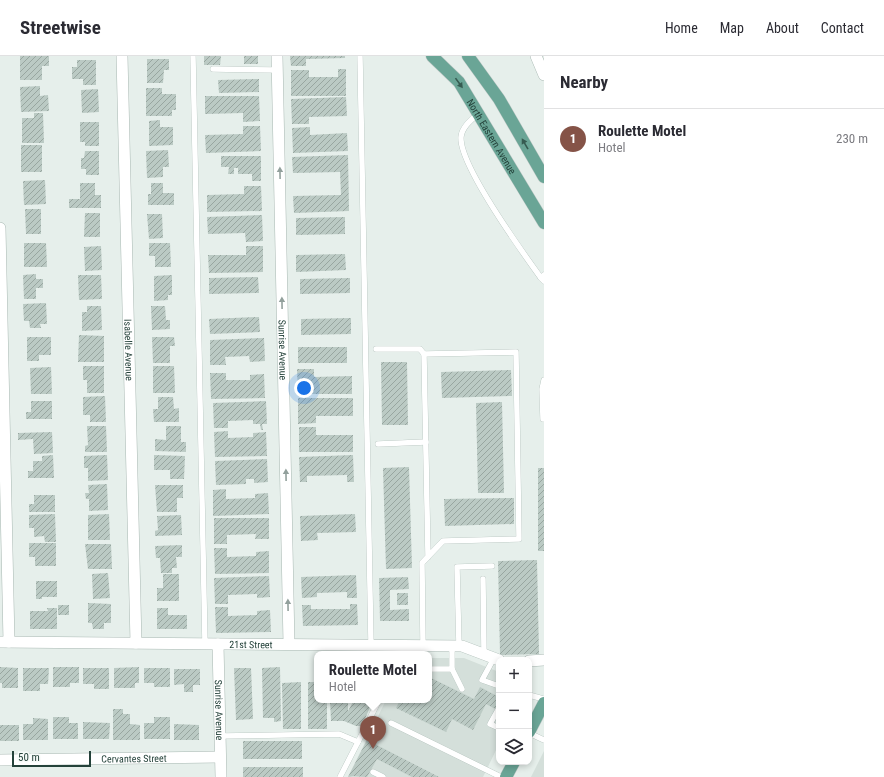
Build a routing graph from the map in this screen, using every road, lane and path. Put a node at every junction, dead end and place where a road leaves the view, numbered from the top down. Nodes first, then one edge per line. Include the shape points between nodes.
1 (122, 56) edge
2 (193, 56) edge
3 (277, 56) edge
4 (360, 56) edge
5 (432, 56) edge
6 (468, 56) edge
7 (481, 56) edge
8 (536, 56) edge
9 (213, 69) dead end
10 (278, 70) junction
11 (543, 71) edge
12 (489, 84) junction
13 (479, 113) junction
14 (507, 160) junction
15 (544, 177) edge
16 (544, 207) edge
17 (544, 223) edge
18 (0, 228) edge
19 (543, 278) edge
20 (376, 349) dead end
21 (424, 354) junction
22 (544, 380) edge
23 (543, 419) dead end
24 (426, 442) junction
25 (378, 444) dead end
26 (428, 557) junction
27 (492, 566) dead end
28 (483, 579) dead end
29 (5, 642) edge
30 (136, 643) junction
31 (204, 644) junction
32 (218, 644) junction
33 (289, 644) junction
34 (371, 644) junction
35 (423, 645) junction
36 (455, 646) junction
37 (404, 650) edge
38 (492, 658) edge
39 (544, 660) edge
40 (532, 661) edge
41 (432, 669) edge
42 (452, 669) junction
43 (496, 685) edge
44 (462, 689) dead end
45 (532, 696) edge
46 (544, 699) edge
47 (378, 703) edge
48 (544, 703) edge
49 (496, 713) edge
50 (540, 717) edge
51 (391, 723) dead end
52 (496, 727) edge
53 (532, 729) edge
54 (532, 734) edge
55 (220, 736) junction
56 (544, 740) edge
57 (358, 742) junction
58 (220, 758) junction
59 (0, 760) edge
60 (512, 765) edge
61 (373, 772) dead end
62 (221, 777) edge
63 (340, 777) edge
64 (383, 777) edge
65 (502, 777) edge
66 (506, 777) edge

1 - 30 street, Isabelle Avenue
2 - 31 lane
3 - 10 street, Sunrise Avenue
4 - 34 lane
5 -> 13 main road, North Eastern Avenue via 459,82
6 - 12 main road
7 - 12 main road
8 - 11 street
9 - 10 lane
33 -> 10 street, Sunrise Avenue
15 -> 12 main road
13 - 14 main road, North Eastern Avenue
13 - 19 lane via 466,126 461,137 463,149 477,180 508,232
14 - 16 main road
14 - 17 main road, North Eastern Avenue
18 - 29 street
20 - 21 lane via 420,349
21 - 24 lane
21 - 26 lane via 516,352 519,539 443,541
22 - 23 lane
24 - 25 lane
24 - 26 lane
26 - 35 lane via 422,563
27 - 36 lane via 457,567
28 - 38 lane
29 - 30 street, 21st Street
30 - 31 street, 21st Street
31 - 32 street, 21st Street
32 - 33 street, 21st Street
32 - 55 street, Sunrise Avenue
33 - 34 street, 21st Street
34 - 37 street, 21st Street
35 - 36 street, 21st Street
35 - 37 street, 21st Street
36 - 38 street, 21st Street
36 - 42 lane
38 - 43 lane via 482,680
39 - 40 street
41 - 42 lane
42 - 44 lane
45 - 46 lane
47 - 57 lane
48 - 50 main road
49 - 52 lane via 490,724
50 - 53 main road
51 - 65 lane
54 - 56 lane
55 - 57 lane via 339,734
55 - 58 street, Sunrise Avenue
57 - 63 lane
58 - 59 street, Cervantes Street
58 - 62 street, Sunrise Avenue
60 - 66 main road
61 - 64 lane

